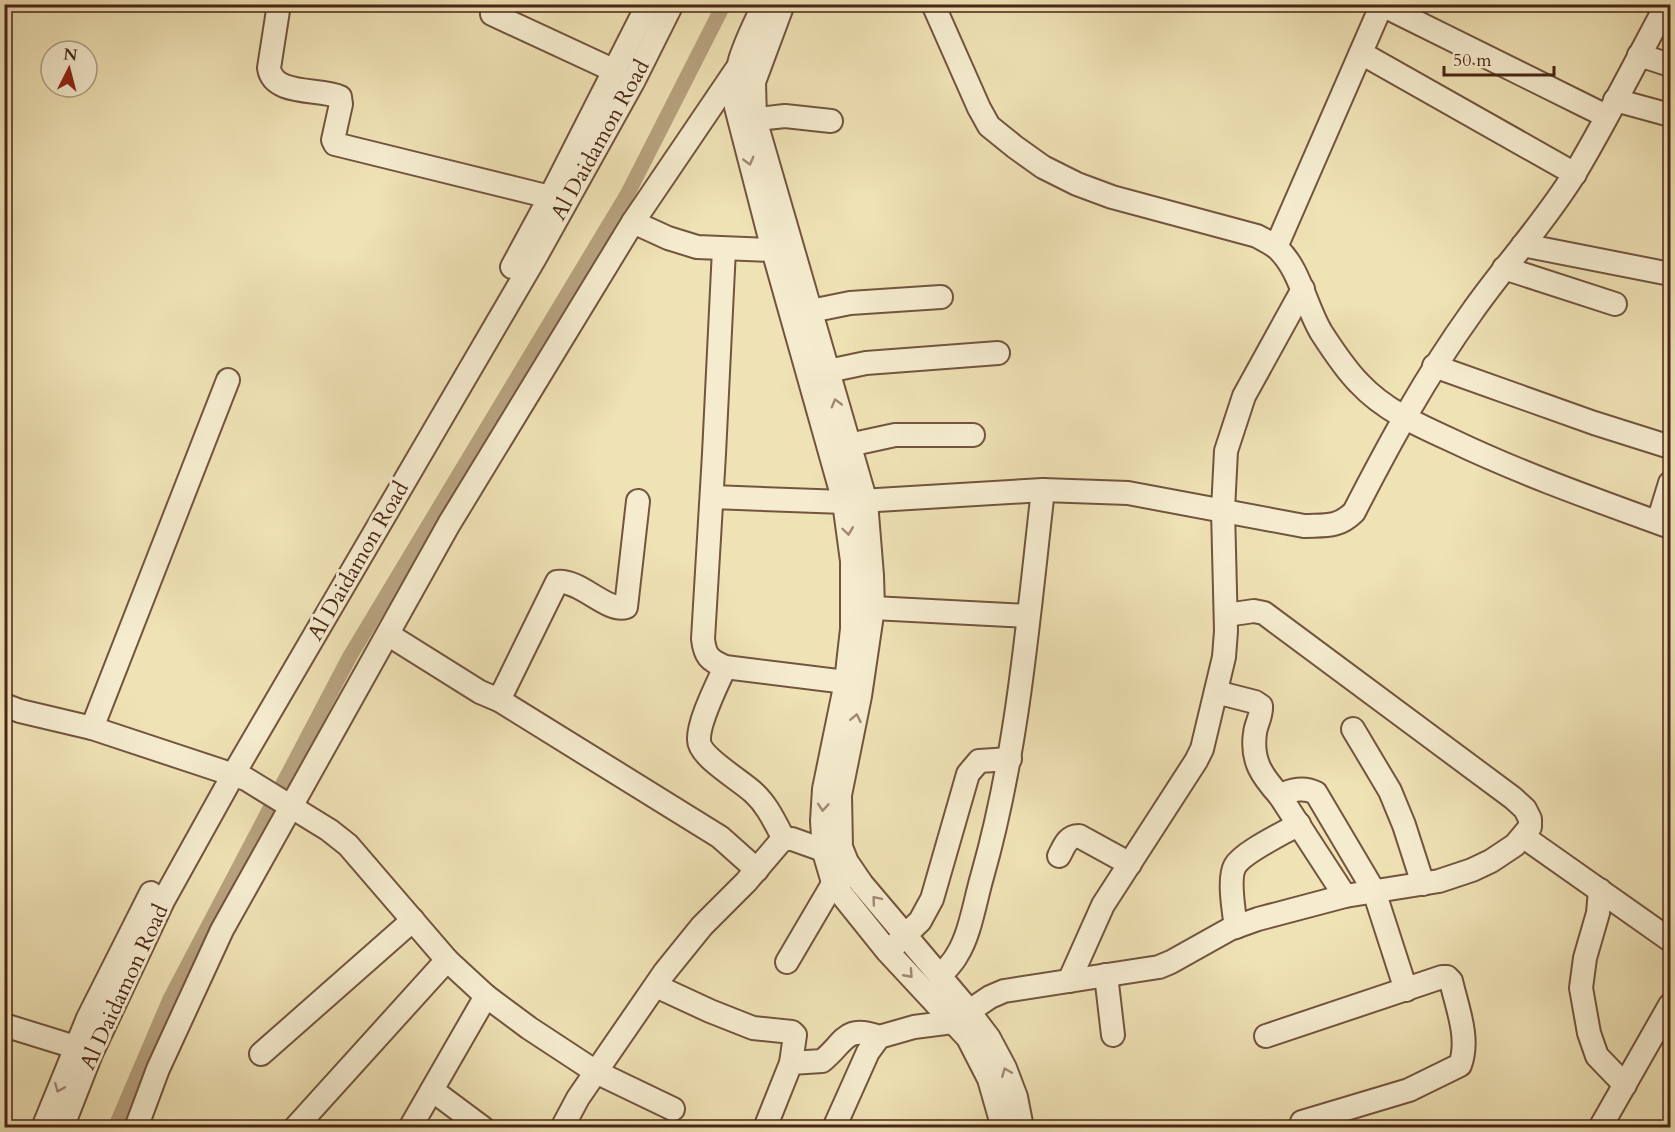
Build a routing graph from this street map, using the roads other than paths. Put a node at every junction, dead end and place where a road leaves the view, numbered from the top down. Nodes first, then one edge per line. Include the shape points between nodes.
1 (279, 4) edge
2 (648, 4) edge
3 (672, 4) edge
4 (764, 4) edge
5 (783, 4) edge
6 (933, 4) edge
7 (1667, 4) edge
8 (1382, 5) edge
9 (492, 14) dead end
10 (1361, 53) junction
11 (1639, 55) junction
12 (1671, 65) edge
13 (736, 70) junction
14 (615, 71) junction
15 (1611, 108) junction
16 (1671, 115) edge
17 (746, 120) junction
18 (831, 121) dead end
19 (1575, 174) junction
20 (550, 197) junction
21 (633, 222) junction
22 (1523, 245) junction
23 (1276, 247) junction
24 (724, 249) junction
25 (773, 250) junction
26 (528, 255) junction
27 (1504, 268) junction
28 (1671, 274) edge
29 (1303, 289) junction
30 (941, 297) dead end
31 (1615, 304) dead end
32 (801, 313) junction
33 (998, 352) dead end
34 (1434, 366) junction
35 (818, 373) junction
36 (228, 380) dead end
37 (1403, 418) junction
38 (973, 435) dead end
39 (839, 447) junction
40 (1671, 447) edge
41 (1671, 483) edge
42 (1042, 490) junction
43 (712, 497) junction
44 (638, 501) dead end
45 (855, 502) junction
46 (1223, 510) junction
47 (1664, 524) edge
48 (873, 608) junction
49 (1226, 615) junction
50 (1028, 616) junction
51 (388, 635) junction
52 (725, 667) junction
53 (846, 682) junction
54 (1216, 692) junction
55 (499, 700) junction
56 (10, 712) edge
57 (92, 728) junction
58 (1353, 729) dead end
59 (1010, 759) junction
60 (233, 775) junction
61 (1280, 796) junction
62 (287, 803) junction
63 (1299, 824) junction
64 (1524, 837) junction
65 (784, 840) junction
66 (1059, 856) dead end
67 (1130, 864) junction
68 (839, 866) junction
69 (757, 870) junction
70 (1423, 884) junction
71 (1600, 890) junction
72 (1374, 891) junction
73 (1345, 896) junction
74 (413, 920) junction
75 (1236, 927) junction
76 (906, 935) junction
77 (1671, 940) edge
78 (888, 952) junction
79 (447, 960) junction
80 (788, 962) dead end
81 (1106, 975) junction
82 (940, 976) junction
83 (1070, 981) junction
84 (656, 986) junction
85 (1406, 990) junction
86 (486, 996) junction
87 (1671, 1005) edge
88 (961, 1017) junction
89 (4, 1025) edge
90 (1113, 1035) dead end
91 (1266, 1036) dead end
92 (879, 1037) junction
93 (75, 1047) junction
94 (261, 1054) dead end
95 (791, 1063) junction
96 (596, 1072) junction
97 (1625, 1085) junction
98 (432, 1089) junction
99 (673, 1109) dead end
100 (1302, 1122) dead end
101 (43, 1128) edge
102 (62, 1128) edge
103 (136, 1128) edge
104 (295, 1128) edge
105 (410, 1128) edge
106 (483, 1128) edge
107 (562, 1128) edge
108 (765, 1128) edge
109 (834, 1128) edge
110 (1003, 1128) edge
111 (1022, 1128) edge
112 (1600, 1128) edge

1 - 20 street via 270,75 280,85 340,97 335,144
2 - 14 street, Al Daidamon Road
3 - 26 street, Al Daidamon Road via 637,75
4 - 13 street
5 - 17 street via 754,82
6 - 23 street via 989,126 1043,167 1112,197 1257,236
7 - 11 street
8 - 10 street
8 - 15 street
9 - 14 street
10 - 19 street
10 - 23 street
11 - 12 street
11 - 15 street
13 - 17 street via 734,95
13 - 21 street
14 - 20 street, Al Daidamon Road
15 - 16 street
15 - 19 street
17 - 18 street via 785,116
17 -> 25 street
17 - 32 street
19 - 22 street
20 - 26 street, Al Daidamon Road
21 - 24 street via 683,243
21 - 51 street via 449,524
22 - 27 street
22 - 28 street
23 - 29 street
24 - 25 street
24 - 43 street
25 - 32 street
26 - 60 street, Al Daidamon Road
27 - 31 street
27 - 34 street
29 - 37 street via 1321,332 1358,382
29 - 46 street via 1244,396 1233,424 1226,451
30 - 32 street via 850,303
32 - 35 street
33 - 35 street via 874,362
34 - 37 street
34 - 40 street
35 - 39 street
36 - 57 street
37 - 46 street via 1354,512 1344,522 1304,526
37 - 47 street via 1548,483
38 - 39 street via 905,435
39 - 45 street
41 - 47 street
42 - 45 street
42 - 46 street via 1128,493
42 - 50 street
43 - 45 street
43 - 52 street via 704,653
44 - 55 street via 626,607 618,608 571,584 557,582
45 - 48 street via 873,575
45 -> 53 street via 852,629
46 - 49 street
48 - 50 street
68 -> 48 street via 840,795
49 - 54 street via 1224,657
49 - 64 street via 1264,613 1503,791 1525,809 1530,819
50 - 59 street
51 - 55 street
51 - 62 street
52 - 53 street
52 - 65 street via 700,728 699,744 756,794
53 -> 68 street via 822,821
54 - 61 street via 1261,706 1255,732 1256,765
54 - 67 street via 1196,761
55 - 69 street via 720,837
56 - 57 street
57 - 60 street
58 - 70 street via 1390,791
59 - 76 street via 979,761 968,774 939,883 920,921
59 - 82 street via 993,840 966,936 959,953
60 - 62 street
60 - 93 street, Al Daidamon Road via 117,957
60 - 102 street, Al Daidamon Road via 163,902 91,1054
61 - 63 street
61 - 72 street via 1302,789 1316,793
62 - 74 street via 348,845
62 - 103 street via 222,930 158,1069
63 - 73 street
63 - 75 street via 1245,855 1234,867
64 - 70 street via 1491,861
64 - 71 street
65 - 68 street via 792,839
65 - 69 street
66 - 67 street via 1068,840 1079,836
67 - 83 street via 1099,912
76 -> 68 street
68 - 78 street via 856,914
68 - 80 street
69 - 84 street via 702,926
70 - 72 street
71 - 77 street
71 - 97 street via 1581,988 1597,1056
72 - 73 street
72 - 85 street
73 - 75 street
74 - 79 street
74 - 94 street
75 - 81 street via 1166,965
76 - 78 street
76 - 82 street
78 -> 88 street
79 - 86 street
79 - 104 street
81 - 83 street
81 - 90 street
82 - 88 street
83 - 88 street via 1004,992
84 - 95 street via 753,1028 792,1032 795,1035
84 - 96 street
85 - 91 street
85 - 100 street via 1442,977 1451,981 1464,1041 1460,1065 1409,1090
86 - 96 street
86 - 98 street
87 - 97 street
88 - 92 street
88 - 110 street via 989,1079
111 -> 88 street via 1016,1097 989,1038
89 - 93 street
92 - 95 street via 856,1033 844,1038 822,1061
92 - 109 street via 868,1052
93 -> 101 street, Al Daidamon Road
95 - 108 street
96 - 99 street
96 - 107 street
97 - 112 street
98 - 105 street
98 - 106 street

